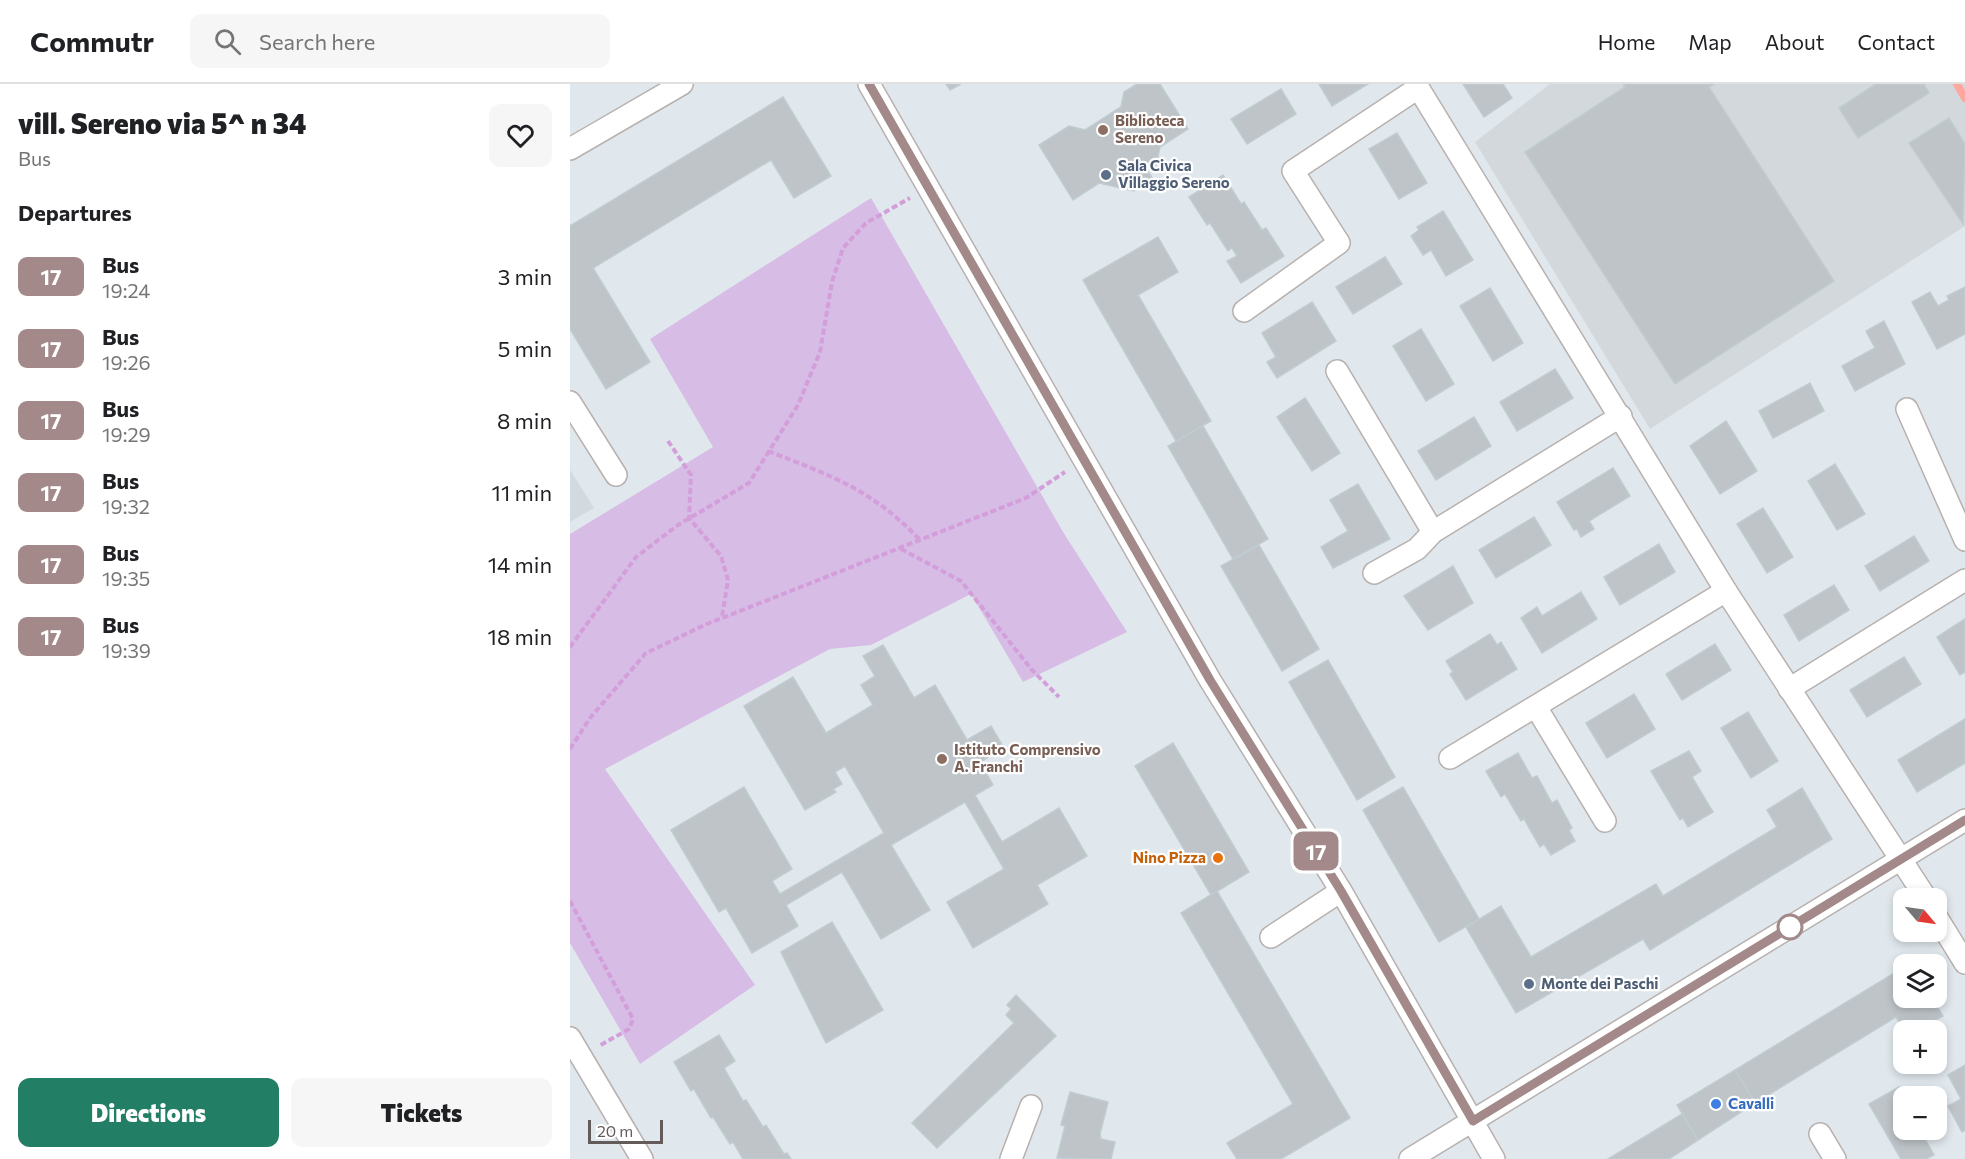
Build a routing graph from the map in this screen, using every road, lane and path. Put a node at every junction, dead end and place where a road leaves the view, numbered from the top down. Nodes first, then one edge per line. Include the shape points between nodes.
1 (682, 84) edge
2 (868, 84) edge
3 (1417, 86) edge
4 (570, 149) edge
5 (926, 189) junction
6 (1244, 311) dead end
7 (1336, 371) dead end
8 (570, 402) edge
9 (1907, 409) dead end
10 (1622, 416) junction
11 (668, 441) dead end
12 (768, 451) junction
13 (1083, 460) junction
14 (616, 475) dead end
15 (689, 518) junction
16 (1432, 532) junction
17 (1965, 540) edge
18 (921, 541) junction
19 (902, 549) junction
20 (1374, 573) dead end
21 (1965, 580) edge
22 (1726, 591) junction
23 (722, 618) junction
24 (570, 647) edge
25 (1789, 689) junction
26 (1059, 697) dead end
27 (1536, 707) junction
28 (570, 749) edge
29 (1450, 758) dead end
30 (1965, 820) edge
31 (1605, 821) dead end
32 (1902, 859) junction
33 (1920, 888) edge
34 (1341, 891) junction
35 (570, 901) edge
36 (1947, 934) edge
37 (1271, 937) dead end
38 (1965, 963) edge
39 (570, 1038) edge
40 (581, 1057) junction
41 (1031, 1106) dead end
42 (1473, 1121) junction
43 (1820, 1134) dead end
44 (642, 1159) edge
45 (1011, 1159) edge
46 (1410, 1159) edge
47 (1494, 1159) edge
48 (1835, 1159) edge

1 - 4 street
2 - 5 street
3 - 6 street via 1293,171 1339,243
3 - 10 street
5 - 12 path via 866,223 843,248 832,282 820,352 798,405
5 - 13 street
7 - 16 street
8 - 14 street
9 - 17 street
10 - 16 street
10 - 22 street
11 - 15 path via 691,475
12 - 15 path via 749,483
12 - 18 path via 862,491 892,512
13 - 18 path via 1026,498
13 - 34 street via 1210,680
15 - 23 path via 721,556 728,579
15 - 24 path via 636,557
16 - 20 street via 1417,549
18 - 19 path
19 - 23 path
19 - 26 path via 961,581 1032,670
21 - 25 street
22 - 25 street
22 - 27 street
23 - 28 path via 646,653 590,718
25 - 32 street
27 - 29 street
27 - 31 street
30 - 32 street
32 - 33 street
32 - 42 street
34 - 37 street
34 - 42 street
35 - 40 path via 633,1019 629,1029
36 - 38 street
39 - 40 street
40 - 44 street
41 - 45 street
42 - 46 street
42 - 47 street
43 - 48 street

